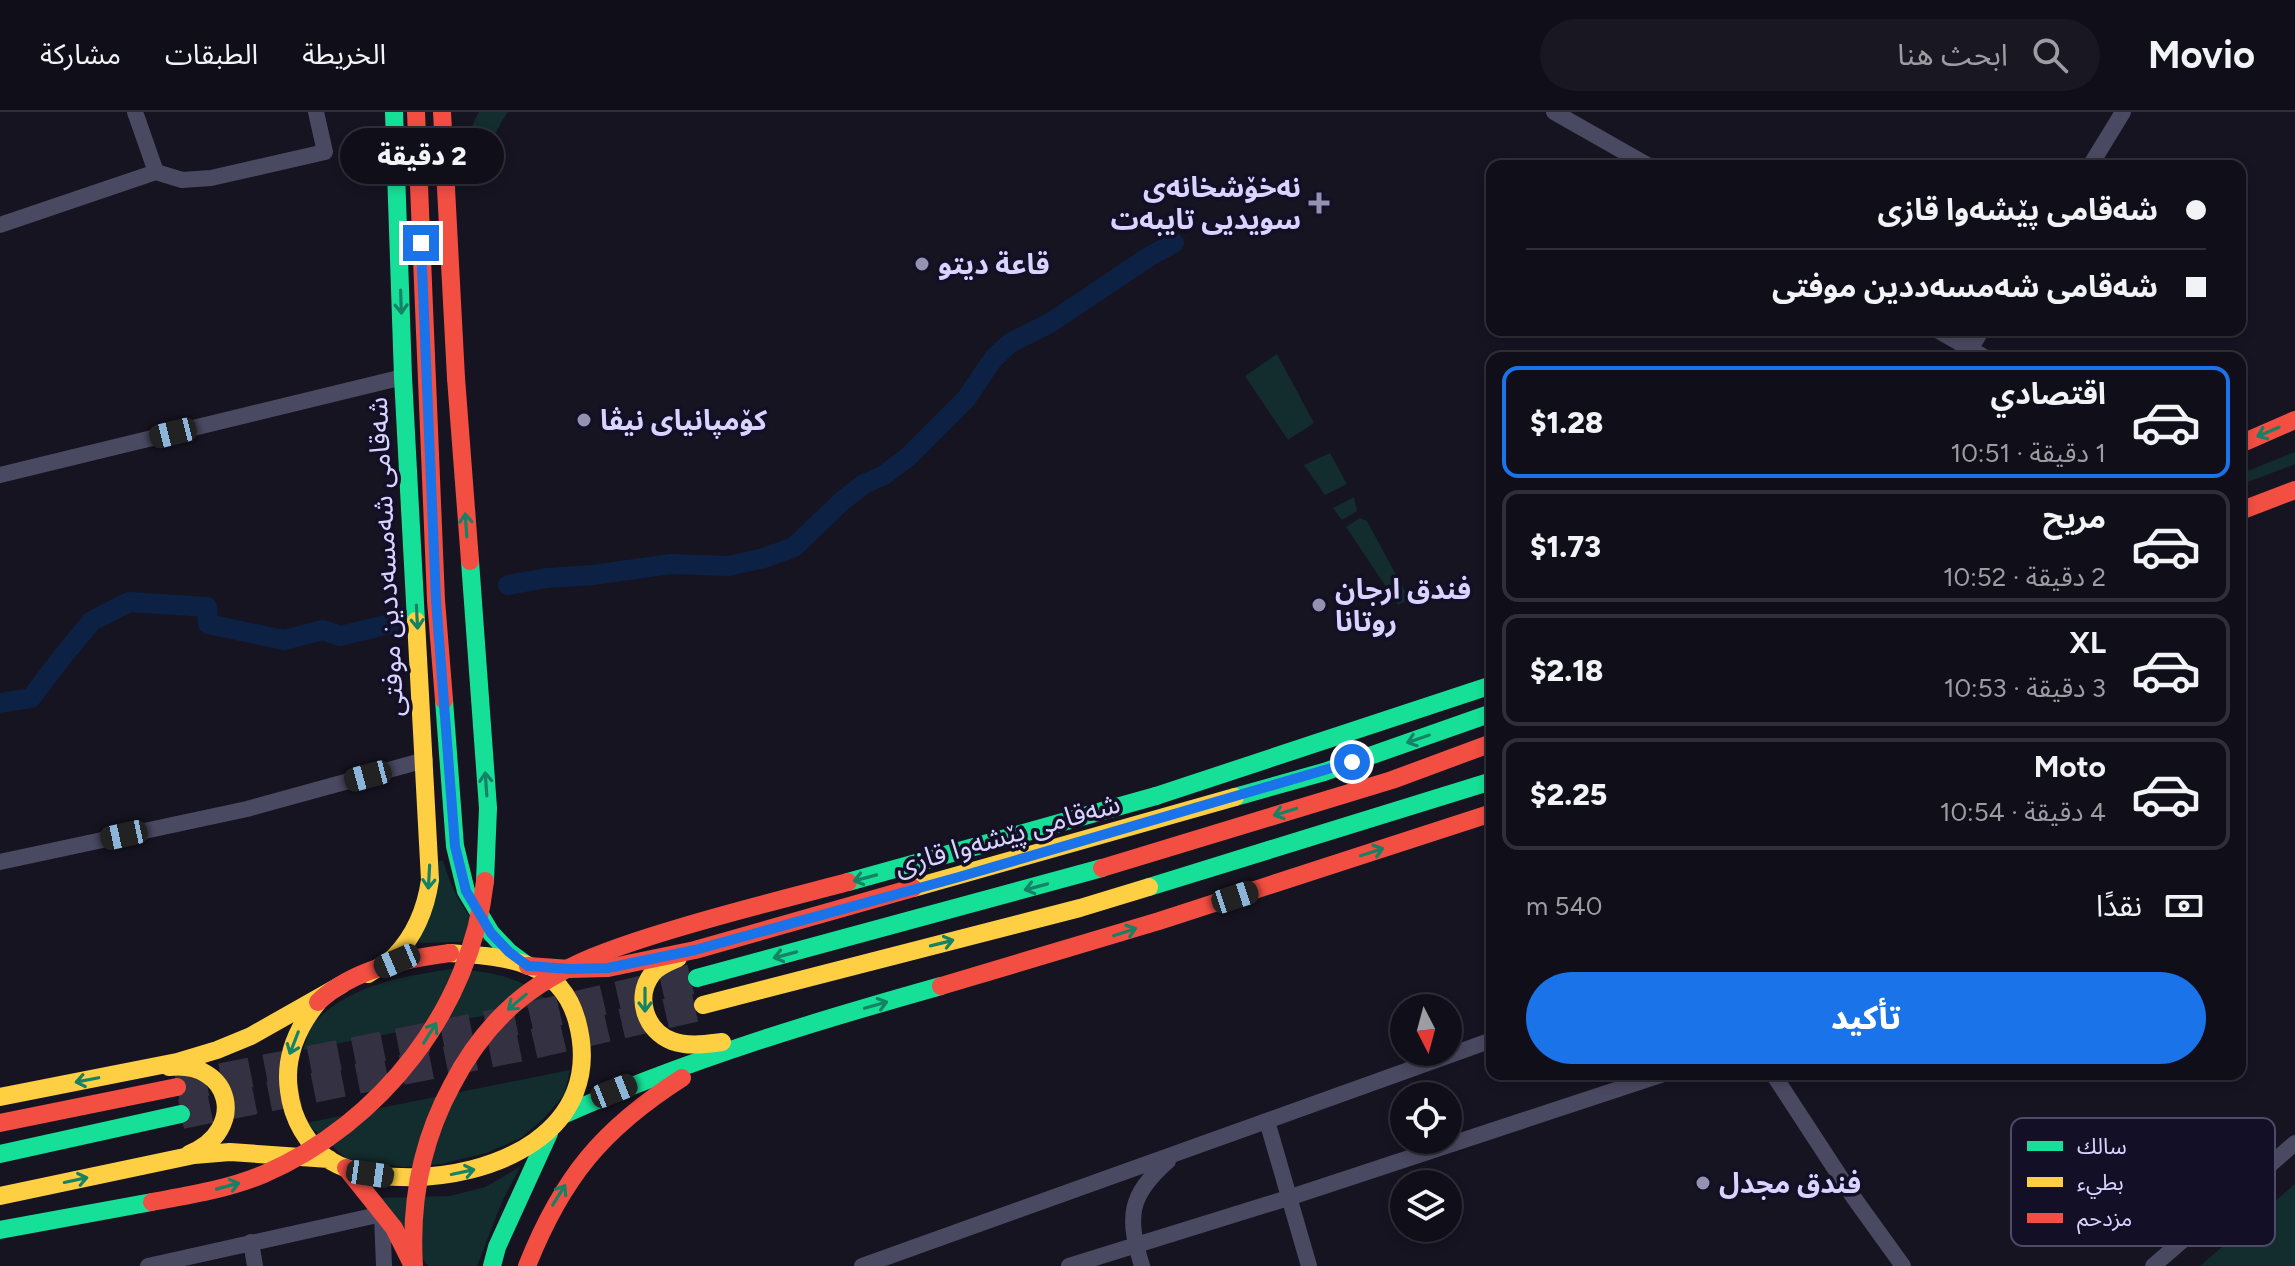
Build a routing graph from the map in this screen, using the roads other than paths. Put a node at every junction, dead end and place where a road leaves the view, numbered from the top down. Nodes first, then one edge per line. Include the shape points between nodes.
1 (135, 112) edge
2 (316, 112) edge
3 (394, 112) edge
4 (416, 112) edge
5 (442, 112) edge
6 (1554, 112) edge
7 (2123, 112) edge
8 (1638, 160) edge
9 (2094, 160) edge
10 (156, 172) junction
11 (0, 225) edge
12 (1947, 336) edge
13 (1978, 336) edge
14 (1970, 349) junction
15 (1975, 352) edge
16 (403, 377) junction
17 (2295, 420) edge
18 (2246, 441) edge
19 (0, 475) edge
20 (2295, 490) edge
21 (2246, 509) edge
22 (1486, 687) edge
23 (1486, 715) edge
24 (1486, 745) edge
25 (425, 760) junction
26 (1486, 783) edge
27 (1486, 815) edge
28 (0, 862) edge
29 (695, 950) junction
30 (528, 966) junction
31 (368, 974) junction
32 (697, 978) tunnel mouth
33 (341, 985) junction
34 (703, 1005) tunnel mouth
35 (831, 1018) junction
36 (780, 1033) junction
37 (1486, 1042) edge
38 (142, 1069) junction
39 (1646, 1080) edge
40 (1777, 1080) edge
41 (177, 1087) tunnel mouth
42 (0, 1097) edge
43 (181, 1114) tunnel mouth
44 (565, 1114) junction
45 (1267, 1121) junction
46 (0, 1123) edge
47 (549, 1132) junction
48 (2295, 1143) edge
49 (1177, 1153) junction
50 (0, 1154) edge
51 (176, 1159) junction
52 (2275, 1160) edge
53 (338, 1164) junction
54 (0, 1196) edge
55 (1288, 1198) junction
56 (382, 1214) junction
57 (0, 1230) edge
58 (251, 1242) junction
59 (1136, 1246) junction
60 (2176, 1246) edge
61 (148, 1266) edge
62 (255, 1266) edge
63 (384, 1266) edge
64 (413, 1266) edge
65 (492, 1266) edge
66 (527, 1266) edge
67 (862, 1266) edge
68 (1069, 1266) edge
69 (1142, 1266) edge
70 (1309, 1266) edge
71 (1903, 1266) edge
72 (2153, 1266) edge

1 - 10 street
2 - 10 street via 325,152 211,178 182,180
3 -> 16 main road, شەقامی شەمسەددین موفتی
4 - 30 main road, شەقامی شەمسەددین موفتی via 436,600 455,846 466,891 491,933
57 -> 5 main road, bridge via 219,1189 305,1155 344,1131 413,1058 465,962 485,883 488,808
6 - 8 street
7 - 9 street
10 - 11 street
12 - 14 street
13 - 14 street
14 - 15 street
16 - 19 street
16 -> 25 main road, شەقامی شەمسەددین موفتی
17 -> 18 main road
20 - 21 main road
22 -> 64 main road, bridge via 1156,796 671,930 553,975 492,1025 448,1090 417,1176
23 -> 29 main road, شەقامی پێشەوا قازی via 1324,772
24 -> 32 main road, شەقامی پێشەوا قازی via 1392,780 1071,877
25 - 28 street via 247,809
25 -> 31 main road, شەقامی شەمسەددین موفتی via 430,880 426,905 394,957
34 -> 26 main road via 1080,908
35 -> 27 main road, شەقامی پێشەوا قازی via 1120,934
29 - 30 main road, شەقامی پێشەوا قازی via 608,968
29 -> 36 main road via 654,971 646,984 644,1011 658,1034 684,1044
30 - 31 main road, شەقامی پێشەوا قازی via 450,953 397,961
30 - 44 main road, شەقامی پێشەوا قازی via 558,983 579,1024 582,1077
31 - 33 main road, شەقامی پێشەوا قازی
33 - 38 main road, شەقامی پێشەوا قازی via 239,1041
33 -> 53 main road, شەقامی پێشەوا قازی via 307,1015 287,1066 297,1124 310,1143
35 - 36 main road, شەقامی پێشەوا قازی
66 -> 35 main road via 559,1195 619,1122 693,1073
36 - 44 main road, شەقامی پێشەوا قازی via 668,1070
37 - 45 street
38 -> 42 main road, شەقامی پێشەوا قازی
38 - 51 main road via 191,1066 210,1075 222,1092 226,1112 220,1132 205,1147
39 - 55 street
40 - 71 street
41 - 46 main road
43 - 50 main road
44 - 47 main road, شەقامی پێشەوا قازی
45 - 49 street
45 - 55 street
53 -> 47 main road, شەقامی پێشەوا قازی via 418,1179 463,1173 510,1158
47 - 65 main road
48 - 52 street
49 - 59 street via 1137,1196 1132,1217
49 - 67 street
51 - 53 main road, شەقامی پێشەوا قازی via 230,1152
54 -> 51 main road, شەقامی پێشەوا قازی
53 - 56 main road
55 - 59 street
55 - 70 street
56 - 58 street
56 - 63 street
56 - 64 main road
58 - 61 street
58 - 62 street
59 - 68 street
59 - 69 street
60 - 72 street

